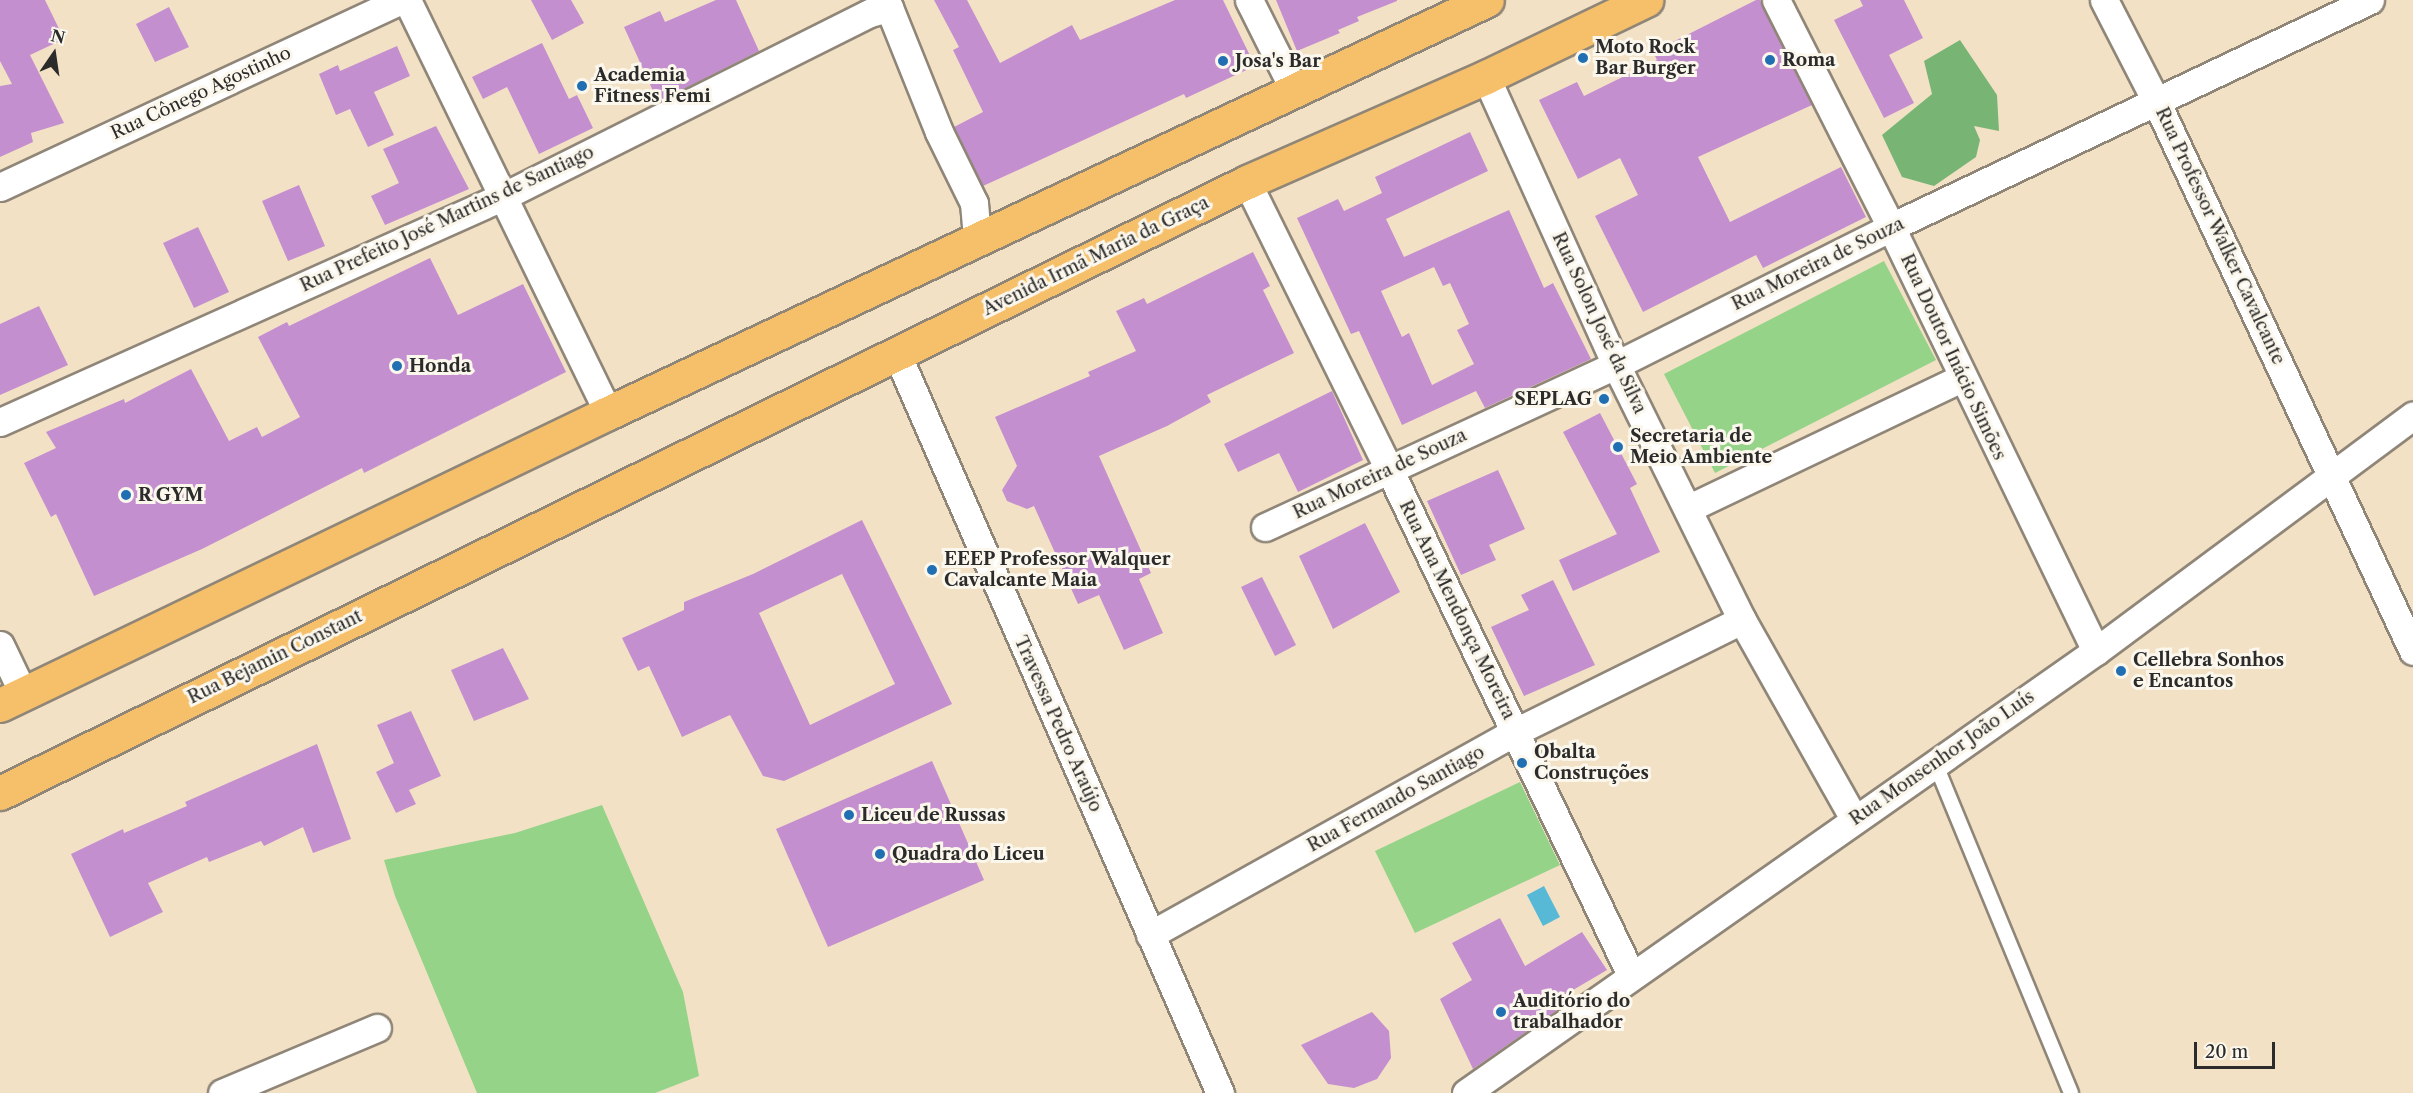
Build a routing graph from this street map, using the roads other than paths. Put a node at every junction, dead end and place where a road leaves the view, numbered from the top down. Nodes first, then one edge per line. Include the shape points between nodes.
1 (401, 0) edge
2 (407, 0) edge
3 (1249, 0) edge
4 (1486, 0) edge
5 (1646, 0) edge
6 (1776, 0) edge
7 (2104, 0) edge
8 (2370, 0) edge
9 (888, 4) edge
10 (1486, 77) junction
11 (1295, 92) junction
12 (2156, 101) junction
13 (1248, 182) junction
14 (0, 187) edge
15 (504, 196) junction
16 (1891, 227) junction
17 (977, 240) junction
18 (897, 354) junction
19 (1616, 364) junction
20 (1961, 378) junction
21 (608, 412) junction
22 (2413, 416) edge
23 (0, 422) edge
24 (1389, 469) junction
25 (2333, 474) junction
26 (1689, 507) junction
27 (550, 523) joint
28 (1265, 527) dead end
29 (1742, 621) junction
30 (0, 645) edge
31 (2096, 651) junction
32 (2413, 651) edge
33 (11, 699) edge
34 (1515, 732) junction
35 (1935, 763) junction
36 (0, 793) edge
37 (1854, 819) junction
38 (1150, 935) junction
39 (1631, 975) junction
40 (378, 1028) dead end
41 (222, 1093) edge
42 (1220, 1093) edge
43 (1466, 1093) edge
44 (2071, 1093) edge

1 - 14 street, Rua Cônego Agostinho
2 - 15 street
3 - 11 street
4 - 11 main road
5 - 10 main road, Avenida Irmã Maria da Graça
6 - 16 street, Rua Doutor Inácio Simões
7 - 12 street, Rua Professor Walker Cavalcante
8 - 12 street, Rua Moreira de Souza
9 - 15 street, Rua Prefeito José Martins de Santiago
9 - 17 street via 939,132 974,203
10 - 13 main road, Avenida Irmã Maria da Graça
10 - 19 street, Rua Solon José da Silva
11 - 17 main road
12 - 16 street, Rua Moreira de Souza
12 - 25 street, Rua Professor Walker Cavalcante
13 - 18 main road, Avenida Irmã Maria da Graça
13 - 24 street, Rua Ana Mendonça Moreira
15 - 21 street
15 - 23 street, Rua Prefeito José Martins de Santiago
16 - 19 street, Rua Moreira de Souza
16 - 20 street, Rua Doutor Inácio Simões
17 - 21 main road
18 - 27 main road, Avenida Irmã Maria da Graça
18 - 38 street, Travessa Pedro Araújo
19 - 24 street, Rua Moreira de Souza
19 - 26 street, Rua Solon José da Silva
20 - 26 street
20 - 31 street, Rua Doutor Inácio Simões
21 - 33 main road
22 - 25 street, Rua Monsenhor João Luís
24 - 28 street, Rua Moreira de Souza
24 - 34 street, Rua Ana Mendonça Moreira
25 - 31 street, Rua Monsenhor João Luís
25 - 32 street, Rua Professor Walker Cavalcante
26 - 29 street, Rua Solon José da Silva
27 - 36 main road, Rua Bejamin Constant
29 - 34 street, Rua Fernando Santiago
29 - 37 street, Rua Solon José da Silva
30 - 33 street
31 - 35 street, Rua Monsenhor João Luís
34 - 38 street, Rua Fernando Santiago
34 - 39 street, Rua Ana Mendonça Moreira
35 - 37 street, Rua Monsenhor João Luís
35 - 44 lane
37 - 39 street, Rua Monsenhor João Luís
38 - 42 street, Travessa Pedro Araújo
39 - 43 street, Rua Monsenhor João Luís
40 - 41 street

